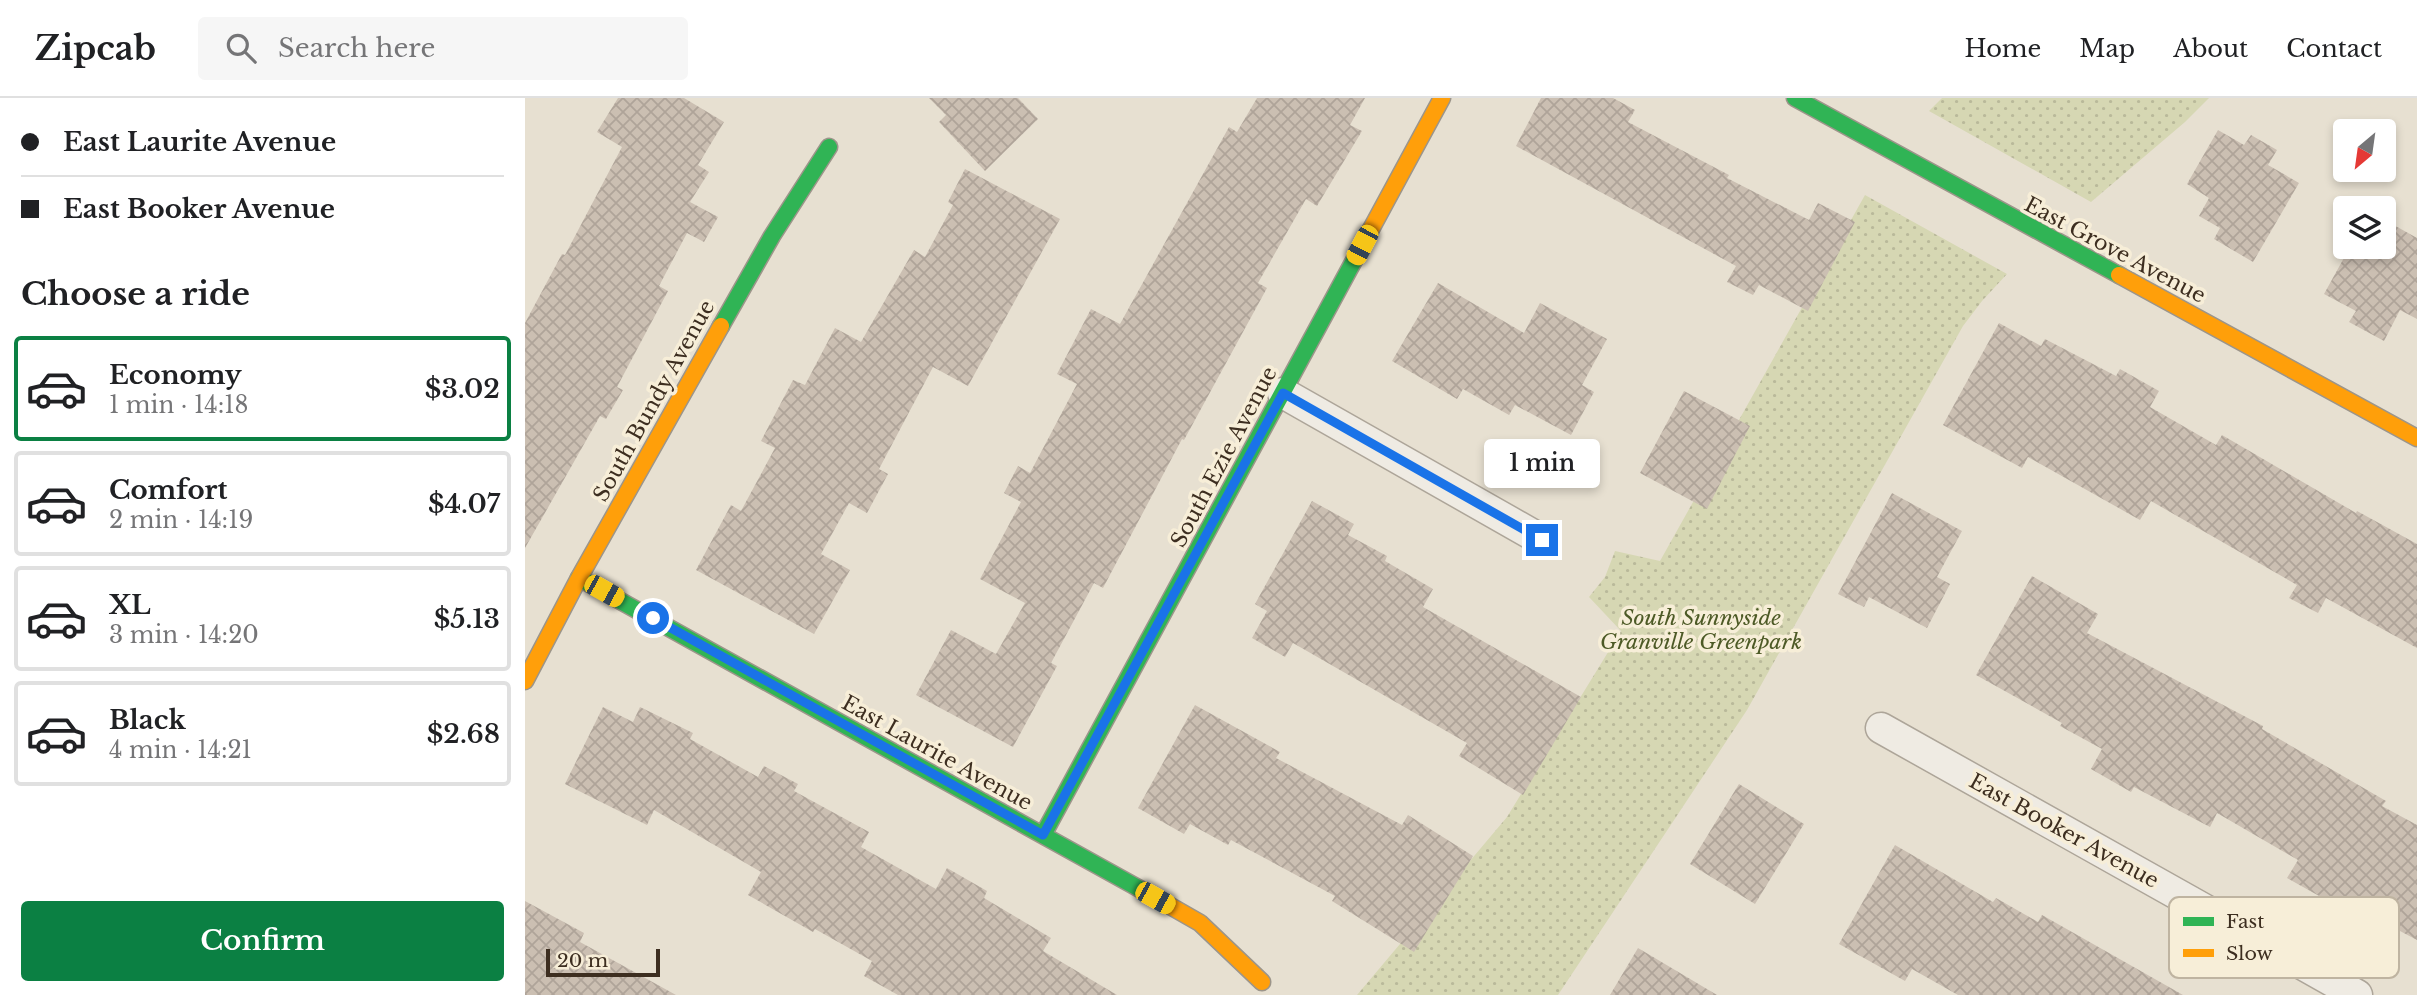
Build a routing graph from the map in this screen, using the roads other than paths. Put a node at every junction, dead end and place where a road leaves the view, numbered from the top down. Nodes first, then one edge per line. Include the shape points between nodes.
1 (1441, 98) edge
2 (1795, 98) edge
3 (828, 147) dead end
4 (1283, 393) junction
5 (2417, 438) edge
6 (1542, 540) dead end
7 (579, 578) junction
8 (525, 681) edge
9 (1881, 729) dead end
10 (1043, 835) junction
11 (2182, 897) edge
12 (2327, 978) edge
13 (1262, 982) dead end
14 (2357, 995) edge

1 - 4 street, South Ezie Avenue
2 - 5 street, East Grove Avenue
3 - 7 street, South Bundy Avenue via 772,236
4 - 6 street
4 - 10 street, South Ezie Avenue
7 - 8 street, South Bundy Avenue
7 - 10 street, East Laurite Avenue
9 - 11 street, East Booker Avenue
10 - 13 street, East Laurite Avenue via 1200,923
12 - 14 street, East Booker Avenue

